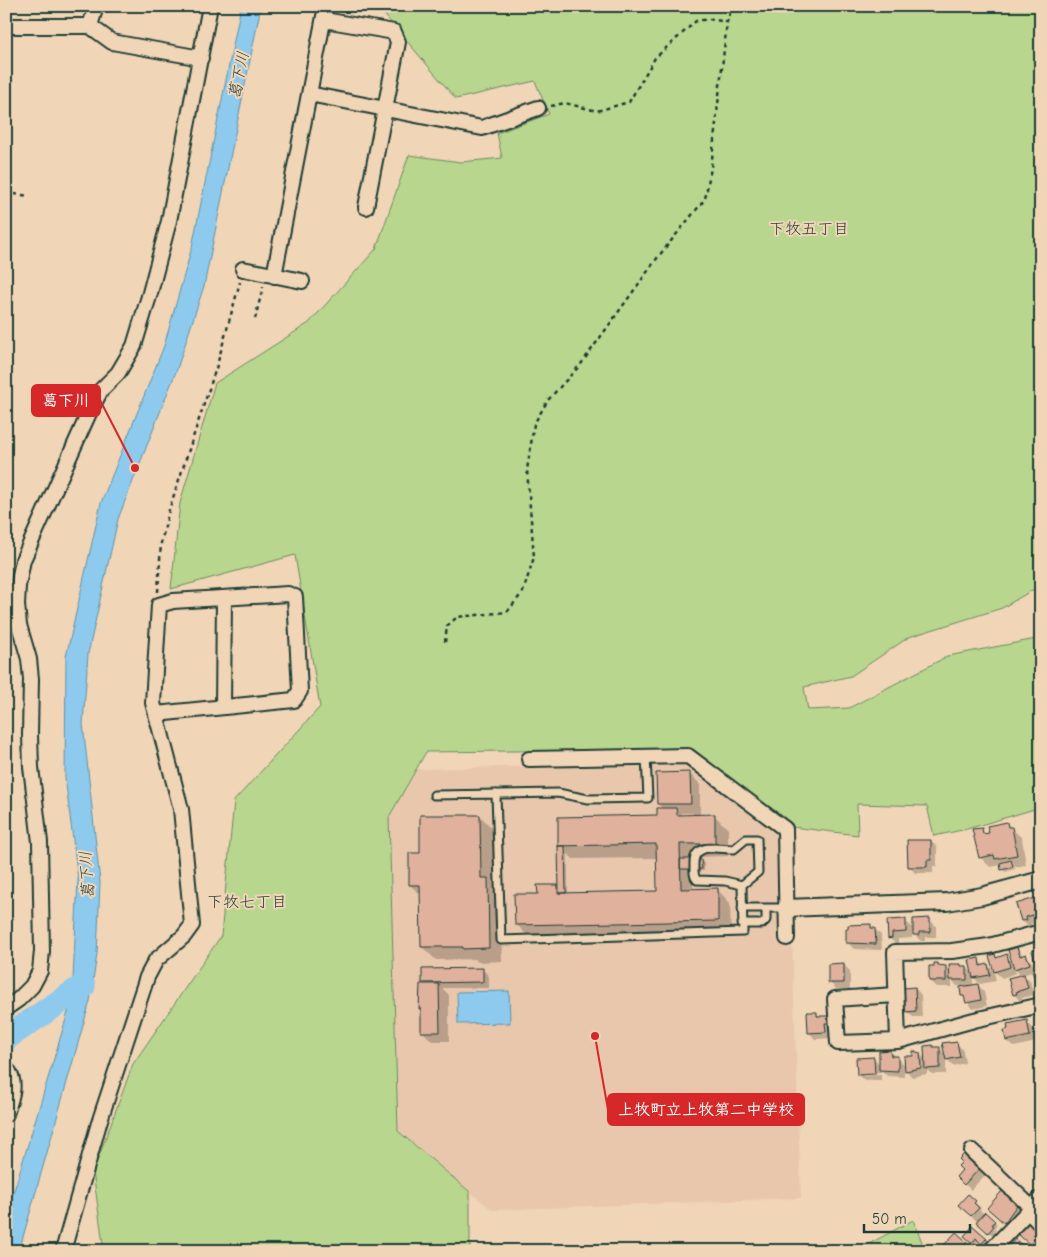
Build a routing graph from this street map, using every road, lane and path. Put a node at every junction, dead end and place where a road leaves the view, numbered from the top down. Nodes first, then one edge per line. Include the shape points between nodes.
1 (96, 6) edge
2 (210, 6) edge
3 (732, 6) edge
4 (325, 13) edge
5 (727, 22) junction
6 (6, 26) edge
7 (90, 26) junction
8 (200, 58) junction
9 (309, 94) junction
10 (538, 108) joint
11 (385, 109) junction
12 (6, 193) edge
13 (29, 196) dead end
14 (366, 207) dead end
15 (243, 269) joint
16 (270, 275) junction
17 (302, 282) dead end
18 (255, 319) dead end
19 (224, 598) junction
20 (159, 605) junction
21 (446, 642) dead end
22 (224, 707) junction
23 (156, 714) junction
24 (646, 757) junction
25 (529, 759) dead end
26 (496, 794) junction
27 (434, 796) dead end
28 (1041, 880) edge
29 (742, 885) junction
30 (742, 908) junction
31 (766, 908) junction
32 (786, 908) junction
33 (742, 924) junction
34 (1041, 932) edge
35 (787, 938) dead end
36 (895, 995) junction
37 (1041, 1005) edge
38 (6, 1008) edge
39 (898, 1041) junction
40 (6, 1072) edge
41 (6, 1114) edge
42 (972, 1151) dead end
43 (1033, 1206) edge
44 (1041, 1225) edge
45 (63, 1251) edge
46 (990, 1251) edge

1 - 7 street
2 - 8 street
3 - 5 path
4 - 9 street
4 - 11 street via 394,32 398,42
5 - 10 path via 709,18 696,21 655,58 629,102 597,111 565,103
5 - 21 path via 705,199 658,257 581,364 548,400 534,424 527,470 534,557 523,592 507,612 457,617 447,626
6 - 7 street
7 - 8 street via 112,42
8 - 38 street via 169,221 134,346 118,373 101,390 89,413 23,560 17,605 31,679 31,759 40,842 42,951 40,971 32,986
9 - 11 street
9 - 16 street
10 - 11 street via 482,128
11 - 14 street
12 - 13 path
15 - 16 street
15 - 20 path via 217,366 169,510 161,543
16 - 17 street
16 - 18 path
19 - 20 street
19 - 22 street
19 - 22 street via 288,594 295,597 300,691 294,700
20 - 23 street via 153,703
22 - 23 street
23 - 45 street via 182,809 192,925 156,960 147,977 98,1123
24 - 25 street
24 - 26 lane via 648,798 588,799 558,793
24 - 32 street via 688,756 785,829
26 - 27 lane
26 - 33 lane via 500,940 742,932
28 - 32 street via 947,902
29 - 29 lane via 758,872 757,839 746,839 734,849 701,849 696,853 694,877 697,880
29 - 30 lane
30 - 31 lane
30 - 33 lane
31 - 32 lane
31 - 33 lane via 766,920 762,924
32 - 35 street
34 - 36 street via 989,946 952,951 895,952
36 - 39 street
36 - 39 street via 835,999 838,1043
37 - 39 street
40 - 41 street via 13,1078
42 - 43 street
43 - 44 street
43 - 46 street

